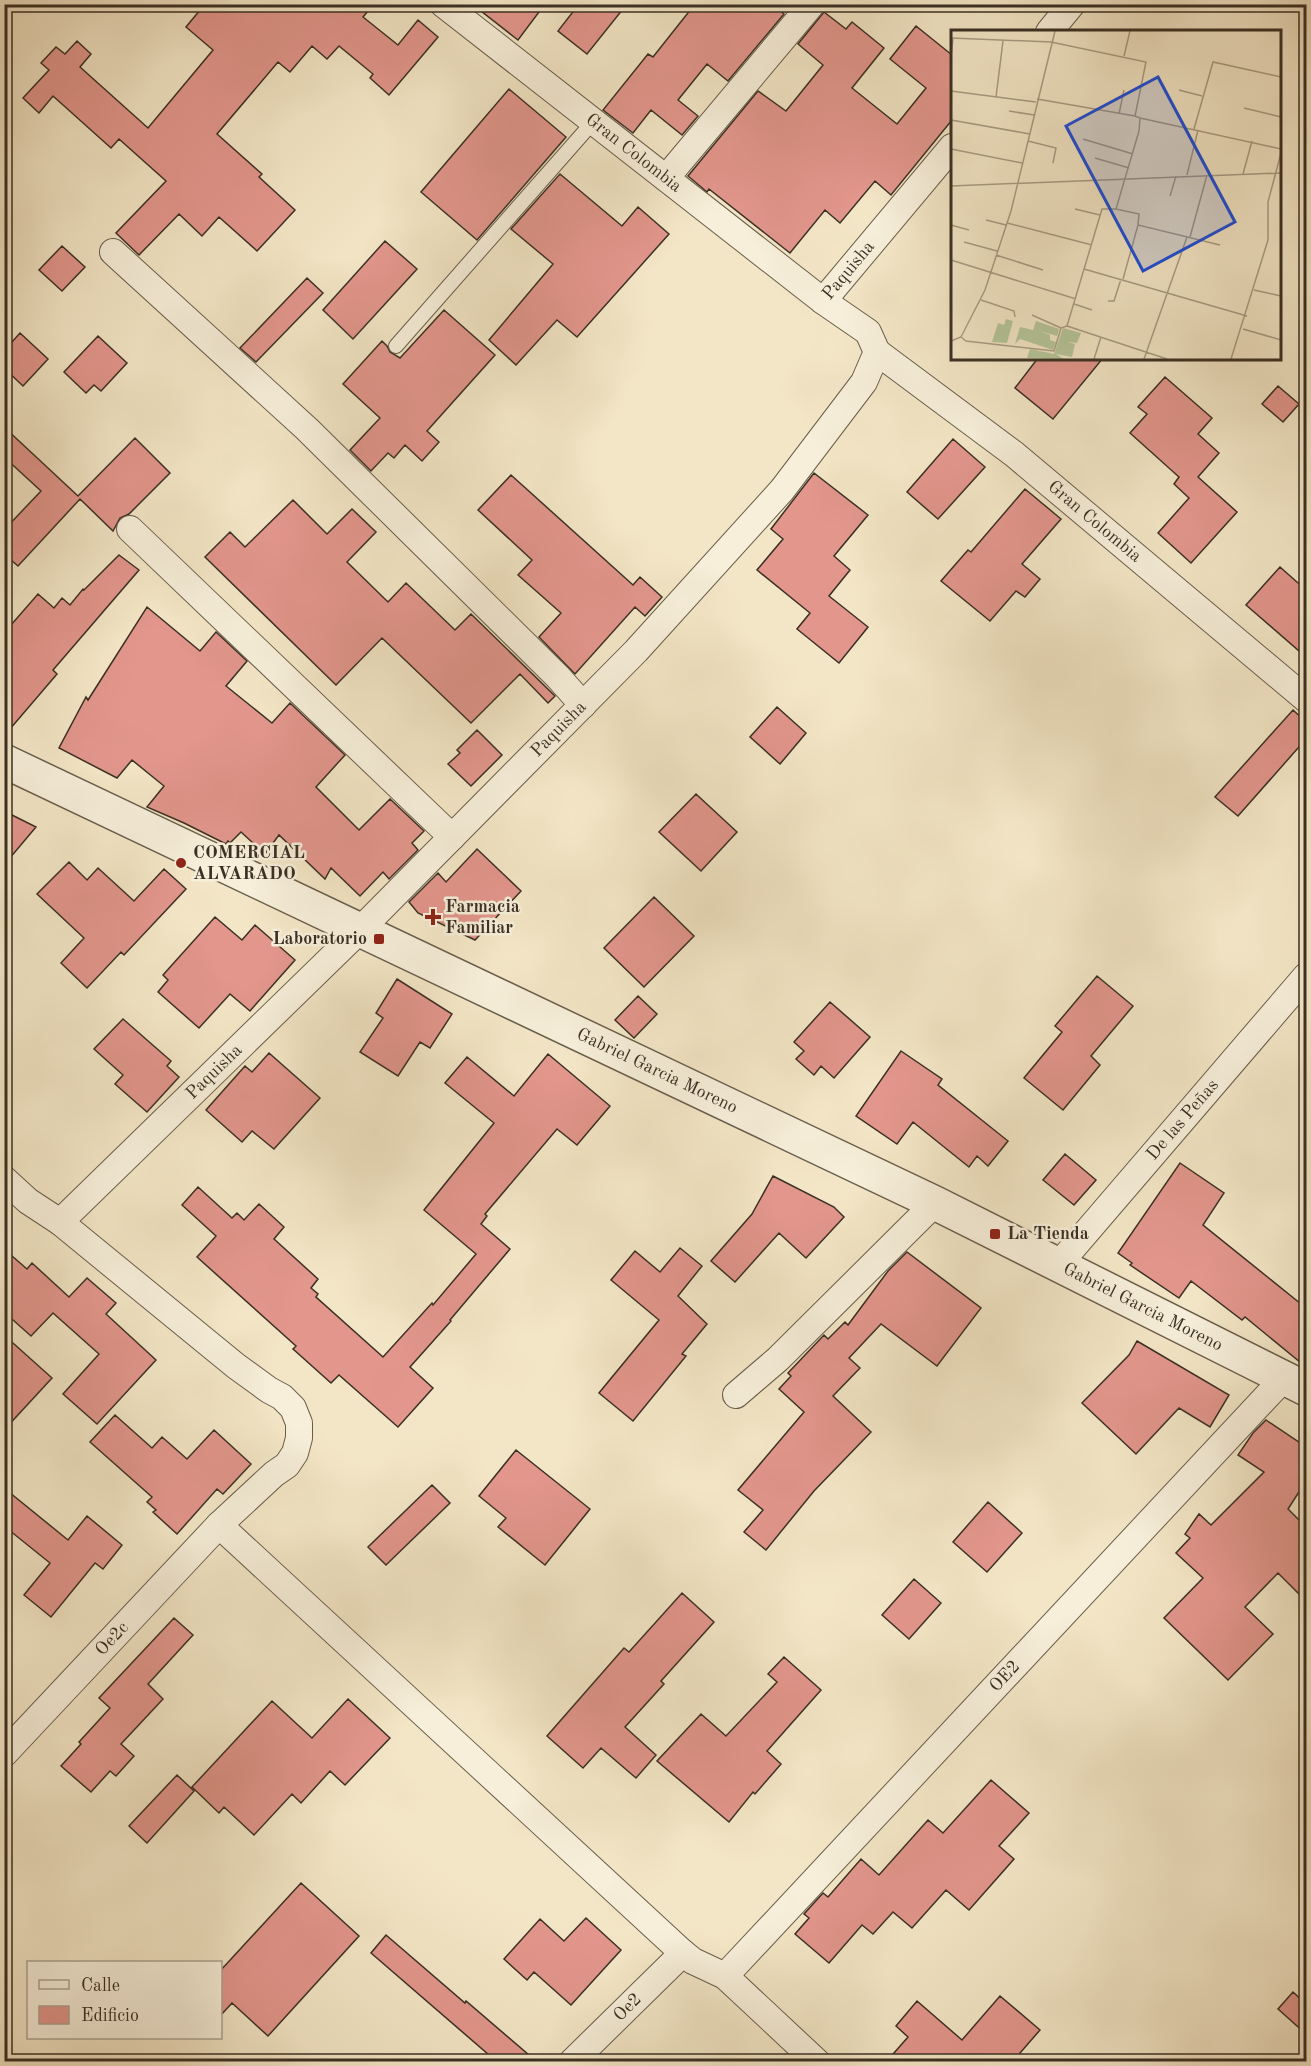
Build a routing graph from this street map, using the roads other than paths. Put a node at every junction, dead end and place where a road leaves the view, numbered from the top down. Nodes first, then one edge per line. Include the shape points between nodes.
1 (443, 4) edge
2 (812, 4) edge
3 (1072, 4) edge
4 (1051, 30) edge
5 (593, 122) junction
6 (951, 148) edge
7 (666, 178) junction
8 (113, 252) dead end
9 (823, 301) junction
10 (396, 346) dead end
11 (877, 351) junction
12 (129, 529) dead end
13 (1306, 699) edge
14 (583, 705) junction
15 (4, 761) edge
16 (452, 837) junction
17 (359, 931) junction
18 (1306, 976) edge
19 (4, 1179) edge
20 (934, 1203) junction
21 (60, 1222) junction
22 (1059, 1264) junction
23 (1295, 1383) edge
24 (736, 1395) dead end
25 (219, 1525) junction
26 (4, 1754) edge
27 (683, 1953) junction
28 (725, 1976) junction
29 (572, 2061) edge
30 (817, 2061) edge

1 - 5 street, Gran Colombia
2 - 7 street
3 - 4 street
5 - 7 street, Gran Colombia
5 - 10 lane
6 - 9 street, Paquisha
7 - 9 street, Gran Colombia
8 - 14 street via 307,429
9 - 11 street, Paquisha via 868,332
11 - 13 street, Gran Colombia via 1014,454
11 - 14 street, Paquisha via 864,382 782,490
12 - 16 street
14 - 16 street, Paquisha
15 - 17 street, Gabriel Garcia Moreno
16 - 17 street, Paquisha
17 - 20 street, Gabriel Garcia Moreno
17 - 21 street, Paquisha
18 - 22 street, De las Peñas
19 - 21 street
20 - 22 street, Gabriel Garcia Moreno
20 - 24 street via 778,1359
21 - 25 street, Oe2c via 293,1408 299,1423 295,1453 287,1465
22 - 23 street, Gabriel Garcia Moreno
23 - 28 street, OE2
25 - 26 street, Oe2c
25 - 27 street
27 - 28 street
27 - 29 street, Oe2
28 - 30 street

